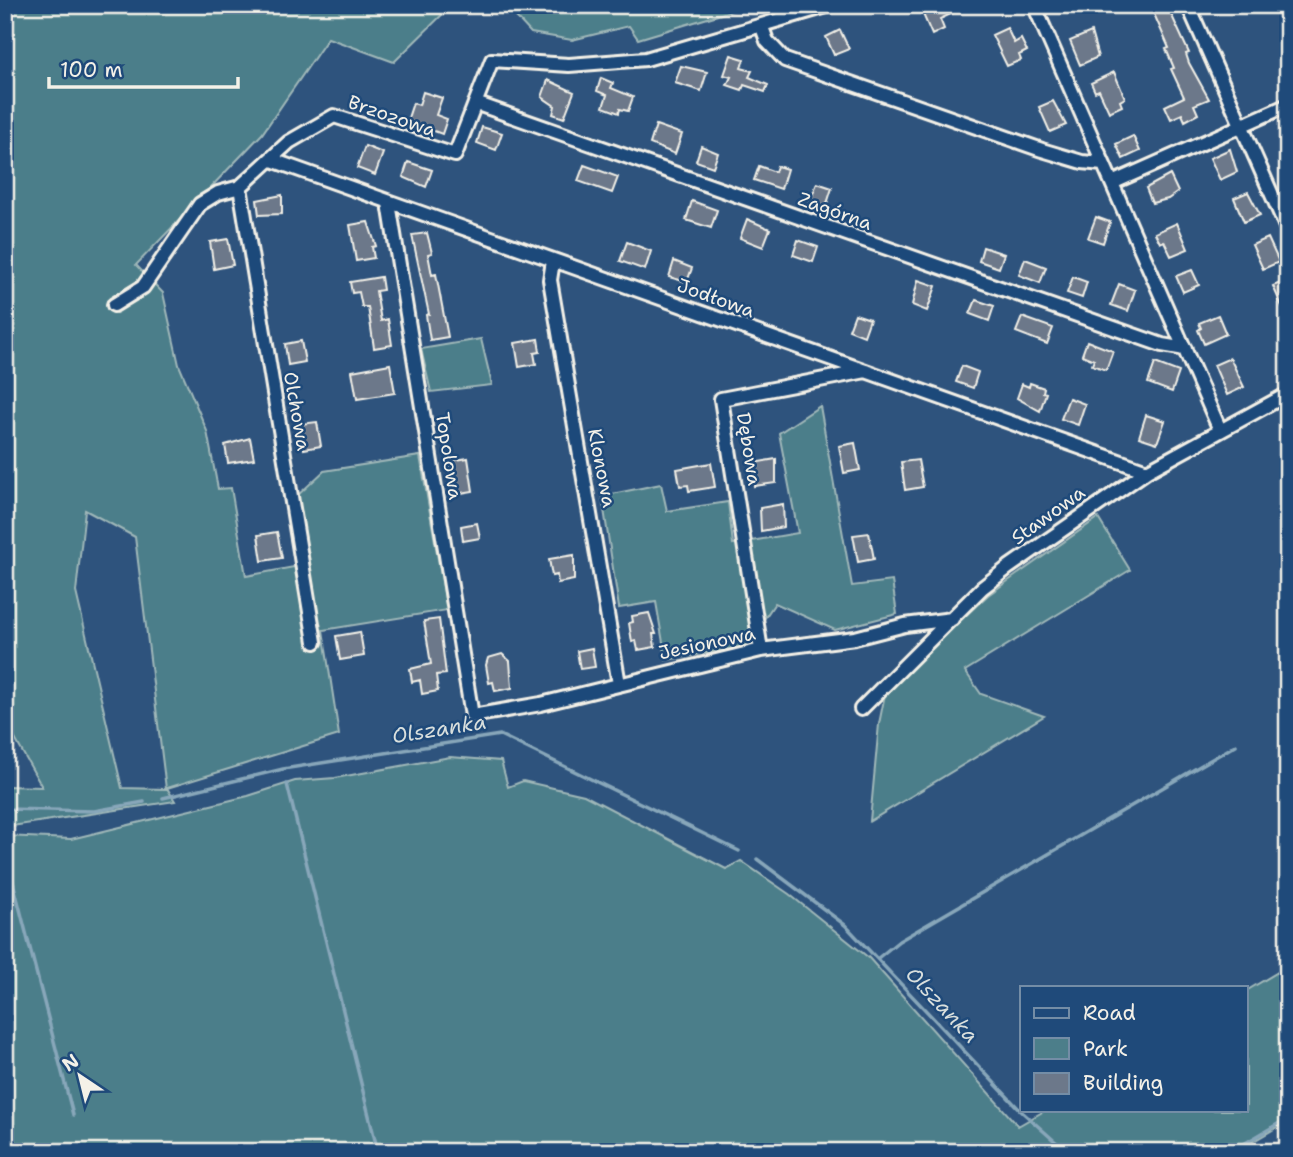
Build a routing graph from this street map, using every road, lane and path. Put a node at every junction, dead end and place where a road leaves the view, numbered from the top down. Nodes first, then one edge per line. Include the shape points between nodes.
1 (830, 5) edge
2 (1034, 5) edge
3 (1188, 5) edge
4 (762, 27) junction
5 (475, 103) junction
6 (1288, 105) edge
7 (1242, 125) junction
8 (272, 160) junction
9 (1103, 164) junction
10 (1112, 183) junction
11 (240, 187) junction
12 (389, 203) junction
13 (1288, 231) edge
14 (553, 261) junction
15 (114, 305) dead end
16 (1185, 349) junction
17 (866, 371) junction
18 (1288, 394) edge
19 (1220, 430) junction
20 (1147, 471) junction
21 (953, 620) junction
22 (315, 642) dead end
23 (761, 650) junction
24 (619, 684) junction
25 (860, 709) dead end
26 (472, 716) joint

1 - 4 street, Brzozowa
2 - 9 street
3 - 7 street
4 - 5 street, Brzozowa via 667,55 614,63 492,60
4 - 9 street via 767,41 785,60 1042,150
5 - 8 street, Brzozowa via 455,155 334,116 289,142
5 - 16 street, Zagórna via 890,251
6 - 7 street
7 - 10 street
7 - 13 street
8 - 11 street, Brzozowa
8 - 12 street, Jodłowa
9 - 10 street
10 - 16 street
11 - 15 street, Brzozowa via 218,192 200,204 143,287
11 - 22 street, Olchowa
12 - 14 street, Jodłowa
12 - 26 street, Topolowa
14 - 17 street, Jodłowa
14 - 24 street, Klonowa via 550,281
16 - 19 street
17 - 20 street, Jodłowa
17 - 23 street, Dębowa via 721,399
18 - 19 street, Stawowa
19 - 20 street, Stawowa
20 - 21 street, Stawowa via 1009,567
21 - 23 street, Jesionowa
21 - 25 street, Stawowa
23 - 24 street, Jesionowa
24 - 26 street, Jesionowa

